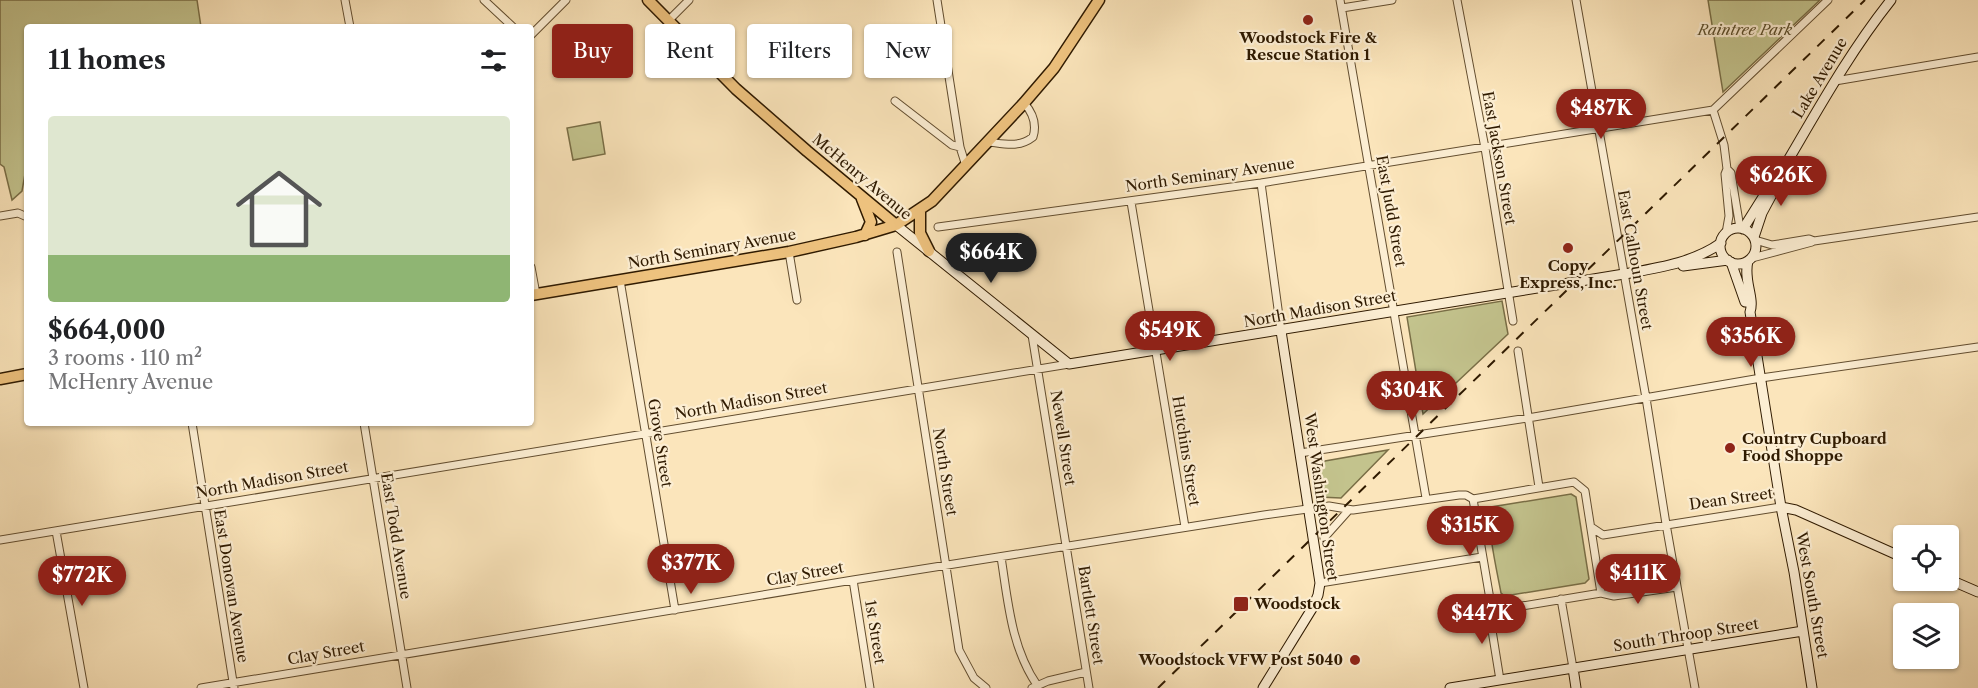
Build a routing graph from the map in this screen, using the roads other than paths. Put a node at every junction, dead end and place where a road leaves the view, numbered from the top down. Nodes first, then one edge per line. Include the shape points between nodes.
1 (345, 0) edge
2 (484, 0) edge
3 (566, 0) edge
4 (648, 0) edge
5 (689, 0) edge
6 (937, 0) edge
7 (1099, 0) edge
8 (1392, 0) edge
9 (1457, 0) edge
10 (1576, 0) edge
11 (1828, 0) edge
12 (1891, 0) edge
13 (1341, 4) edge
14 (668, 21) junction
15 (349, 24) edge
16 (510, 24) edge
17 (534, 32) edge
18 (1978, 57) edge
19 (1835, 81) junction
20 (895, 101) dead end
21 (1024, 103) junction
22 (1713, 110) junction
23 (1599, 128) junction
24 (989, 142) junction
25 (960, 147) junction
26 (1485, 148) junction
27 (966, 166) junction
28 (1370, 166) junction
29 (1727, 169) junction
30 (1780, 174) junction
31 (1261, 183) junction
32 (861, 196) junction
33 (1131, 202) junction
34 (920, 209) junction
35 (0, 216) edge
36 (24, 216) edge
37 (1978, 217) edge
38 (896, 225) junction
39 (938, 227) dead end
40 (1742, 229) junction
41 (1726, 233) junction
42 (866, 235) junction
43 (1754, 239) junction
44 (1814, 241) junction
45 (1721, 243) junction
46 (929, 251) junction
47 (789, 252) junction
48 (897, 252) dead end
49 (1750, 259) junction
50 (1729, 261) junction
51 (1663, 267) junction
52 (1624, 274) junction
53 (620, 280) junction
54 (1508, 293) junction
55 (534, 294) edge
56 (797, 300) dead end
57 (1394, 312) junction
58 (1750, 312) junction
59 (1513, 321) dead end
60 (1281, 331) junction
61 (1032, 334) junction
62 (1978, 347) edge
63 (1156, 351) junction
64 (1518, 351) dead end
65 (1069, 364) junction
66 (1038, 369) junction
67 (24, 375) edge
68 (1761, 378) junction
69 (0, 379) edge
70 (918, 389) junction
71 (1646, 398) junction
72 (1528, 418) junction
73 (192, 426) edge
74 (364, 426) edge
75 (645, 434) junction
76 (1416, 434) junction
77 (1300, 453) junction
78 (373, 478) junction
79 (1539, 487) junction
80 (1426, 498) junction
81 (1473, 499) junction
82 (205, 507) junction
83 (1780, 507) junction
84 (1308, 509) junction
85 (1349, 510) junction
86 (1666, 524) junction
87 (1185, 527) junction
88 (1591, 527) junction
89 (56, 531) junction
90 (1603, 535) junction
91 (1324, 538) dead end
92 (0, 540) edge
93 (1066, 546) junction
94 (1594, 548) junction
95 (1893, 553) edge
96 (1001, 556) junction
97 (1482, 557) junction
98 (946, 566) junction
99 (853, 580) junction
100 (1320, 583) junction
101 (1959, 584) edge
102 (1677, 587) junction
103 (1978, 592) edge
104 (1601, 593) junction
105 (1561, 599) junction
106 (675, 610) junction
107 (1492, 611) junction
108 (1803, 632) junction
109 (1689, 650) junction
110 (402, 654) junction
111 (1573, 668) junction
112 (1086, 672) junction
113 (1500, 680) junction
114 (234, 685) edge
115 (1035, 686) edge
116 (84, 688) edge
117 (201, 688) edge
118 (408, 688) edge
119 (870, 688) edge
120 (986, 688) edge
121 (1089, 688) edge
122 (1263, 688) edge
123 (1456, 688) edge
124 (1576, 688) edge
125 (1695, 688) edge
126 (1812, 688) edge

1 - 15 street
2 - 16 street
3 - 17 street
4 - 14 main road, McHenry Avenue
5 - 14 street
6 - 25 street
7 - 21 main road, North Seminary Avenue via 1054,68
8 - 13 street
9 - 26 street, East Jackson Street
10 - 23 street, East Calhoun Street
11 - 22 street
12 - 19 street, Lake Avenue
13 - 28 street, East Judd Street
14 - 32 main road, McHenry Avenue via 736,89
18 - 19 street
19 - 30 street, Lake Avenue
20 - 25 street
21 - 24 main road, North Seminary Avenue
21 - 24 street via 1034,119 1033,137 1022,144
22 - 23 street, North Seminary Avenue
22 - 29 street
23 - 26 street, North Seminary Avenue
23 - 52 street, East Calhoun Street
24 - 27 main road, North Seminary Avenue
25 - 27 street
26 - 28 street, North Seminary Avenue
26 - 54 street, East Jackson Street
27 - 34 main road, North Seminary Avenue
28 - 31 street, North Seminary Avenue
28 - 57 street, East Judd Street
29 - 40 street
29 - 41 street
30 - 40 street, Lake Avenue
30 - 43 street, Lake Avenue
31 - 33 street, North Seminary Avenue
31 - 60 street
32 - 38 main road, McHenry Avenue
32 - 42 main road via 871,222
33 - 39 street, North Seminary Avenue
33 - 63 street, Hutchins Street
34 - 38 main road, North Seminary Avenue
34 - 46 main road via 920,233
35 - 36 street
37 - 44 street
38 - 42 main road, North Seminary Avenue
38 - 46 street, McHenry Avenue
40 - 41 street
40 - 43 street
41 - 45 street
42 - 47 main road, North Seminary Avenue
43 - 44 street via 1772,245
43 - 49 street via 1756,249
44 - 49 street
45 - 50 street via 1722,253
45 - 51 street via 1701,255
46 - 61 street, McHenry Avenue
47 - 53 main road, North Seminary Avenue
47 - 56 street
48 - 70 street, North Street
49 - 50 street via 1739,264
49 - 58 street via 1745,276
50 - 51 street
50 - 58 street
51 - 52 street, North Madison Street
52 - 54 street, North Madison Street
52 - 71 street, East Calhoun Street
53 - 55 main road, North Seminary Avenue
53 - 75 street, Grove Street
54 - 57 street, North Madison Street
54 - 59 street, East Jackson Street
57 - 60 street, North Madison Street
57 - 76 street, East Judd Street
58 - 68 street, West South Street
60 - 63 street, North Madison Street
60 - 77 street, West Washington Street
61 - 65 street, McHenry Avenue
61 - 66 street, Newell Street
62 - 68 street
63 - 65 street, North Madison Street
63 - 87 street, Hutchins Street
64 - 72 street
65 - 66 street, North Madison Street
66 - 70 street, North Madison Street
66 - 93 street, Newell Street
67 - 69 main road
68 - 71 street
68 - 83 street, West South Street
70 - 75 street, North Madison Street
70 - 98 street, North Street
71 - 72 street
71 - 86 street, East Calhoun Street
72 - 76 street
72 - 79 street
73 - 82 street, East Donovan Avenue
74 - 78 street, East Todd Avenue
75 - 78 street, North Madison Street
75 - 106 street, Grove Street
76 - 77 street
76 - 80 street, East Judd Street
77 - 84 street, West Washington Street
78 - 82 street, North Madison Street
78 - 110 street, East Todd Avenue
79 - 81 street, Clay Street
79 - 88 street, Clay Street via 1574,482 1585,491
80 - 81 street, Clay Street via 1466,495
80 - 85 street, Clay Street
81 - 97 street
82 - 89 street, North Madison Street
82 - 114 street, East Donovan Avenue
83 - 86 street, Dean Street
83 - 95 street, Dean Street via 1796,510
83 - 108 street, West South Street
84 - 85 street, Clay Street via 1329,506
84 - 87 street, Clay Street
84 - 100 street, West Washington Street
85 - 91 street
86 - 90 street, Dean Street
86 - 102 street, East Calhoun Street
87 - 93 street, Clay Street
88 - 90 street
88 - 94 street
89 - 92 street, North Madison Street
89 - 116 street
90 - 94 street
93 - 96 street, Clay Street
93 - 112 street, Bartlett Street
94 - 104 street
96 - 98 street, Clay Street
96 - 115 street via 1013,634
97 - 100 street
97 - 107 street
98 - 99 street, Clay Street
98 - 120 street, North Street via 959,650 974,678
99 - 106 street, Clay Street
99 - 119 street, 1st Street
100 - 122 street, West Washington Street via 1313,607
101 - 103 street
102 - 104 street via 1614,596
102 - 109 street, East Calhoun Street
104 - 105 street
105 - 107 street
105 - 111 street
106 - 110 street, Clay Street
107 - 113 street
108 - 109 street, South Throop Street
108 - 126 street, West South Street
109 - 111 street, South Throop Street
109 - 125 street, East Calhoun Street
110 - 114 street, Clay Street
110 - 118 street, East Todd Avenue
111 - 113 street, South Throop Street
111 - 124 street
112 - 115 street
112 - 121 street, Bartlett Street
113 - 123 street, South Throop Street
114 - 117 street, Clay Street

